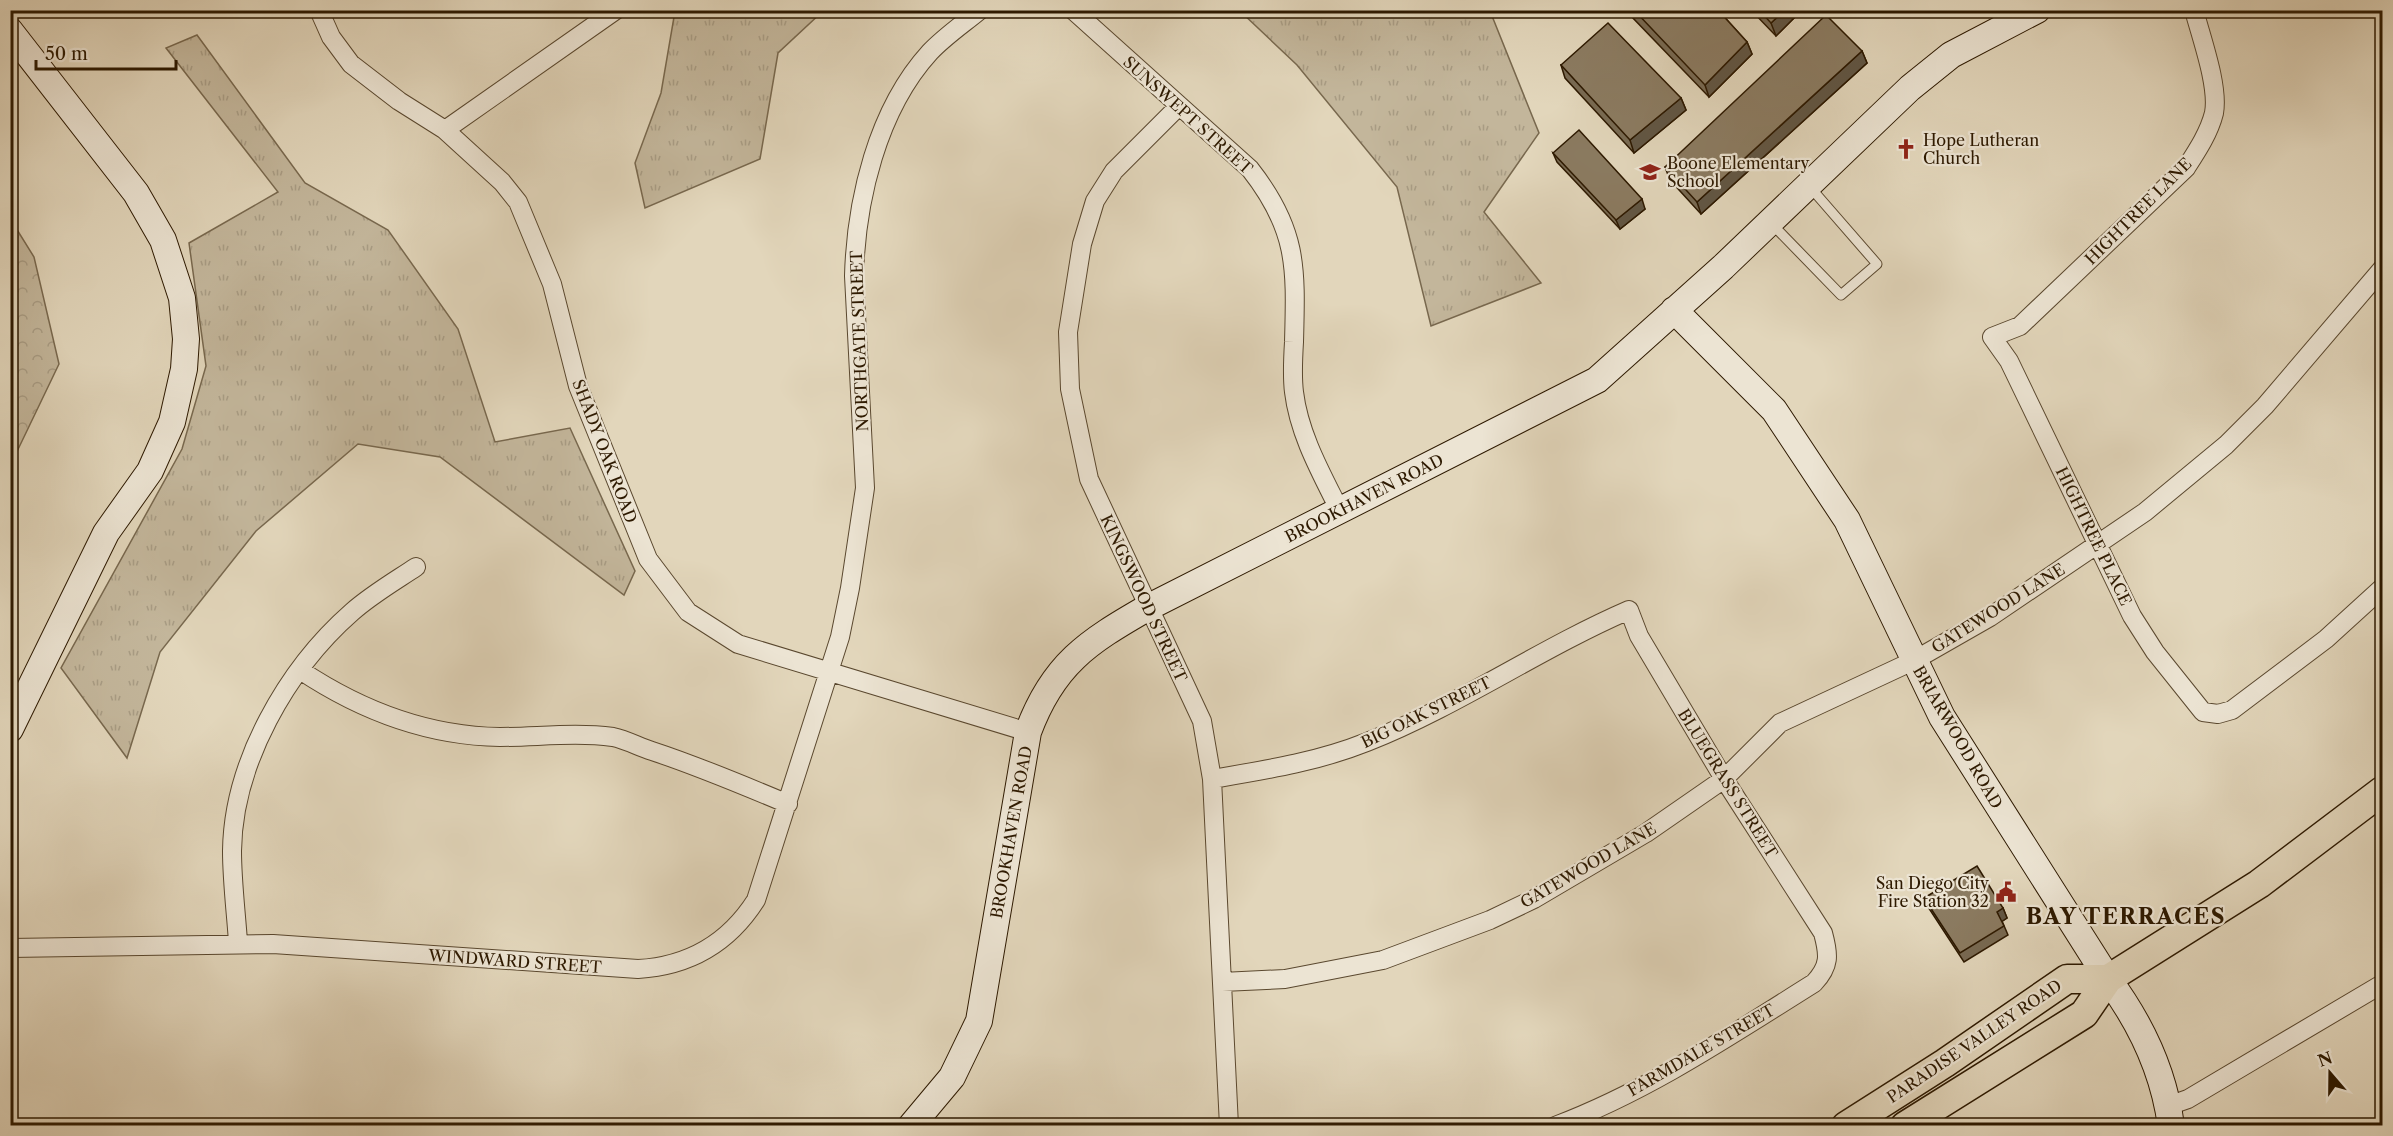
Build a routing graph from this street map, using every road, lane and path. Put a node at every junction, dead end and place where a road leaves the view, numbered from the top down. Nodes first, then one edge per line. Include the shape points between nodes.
1 (319, 10) edge
2 (616, 10) edge
3 (980, 10) edge
4 (1072, 10) edge
5 (2037, 10) edge
6 (2194, 10) edge
7 (10, 31) edge
8 (1179, 106) junction
9 (445, 130) junction
10 (1809, 185) junction
11 (1770, 222) junction
12 (2382, 269) edge
13 (1674, 310) junction
14 (1992, 338) joint
15 (1340, 511) junction
16 (2097, 544) junction
17 (416, 567) dead end
18 (2382, 588) edge
19 (1147, 608) junction
20 (1629, 610) joint
21 (1913, 661) junction
22 (300, 670) junction
23 (828, 672) junction
24 (10, 729) edge
25 (1029, 732) junction
26 (1212, 778) junction
27 (1724, 778) junction
28 (2382, 791) edge
29 (788, 804) junction
30 (238, 942) junction
31 (10, 948) edge
32 (1829, 954) joint
33 (2108, 979) junction
34 (1221, 982) junction
35 (2382, 984) edge
36 (2170, 1116) edge
37 (911, 1125) edge
38 (1229, 1125) edge
39 (1555, 1125) edge
40 (1846, 1125) edge
41 (1905, 1125) edge

1 - 9 street, SHADY OAK ROAD via 331,37 351,64 399,102
2 - 9 street
3 - 23 street, NORTHGATE STREET via 930,52 912,76 884,129 864,186 854,276 865,488 850,588
4 - 8 street, SUNSWEPT STREET
5 - 10 street, BROOKHAVEN ROAD via 1951,56 1910,88
6 - 14 street, HIGHTREE LANE via 2212,82 2214,111 2186,168 2020,326
7 - 24 street via 142,202 163,240 182,298 186,339 184,369 172,422 150,471 106,533
8 - 15 street, SUNSWEPT STREET via 1250,169 1285,224 1294,269 1293,391 1300,426
8 - 19 street, KINGSWOOD STREET via 1114,171 1095,201 1082,244 1068,332 1070,389 1089,479
9 - 23 street, SHADY OAK ROAD via 502,182 518,202 552,284 578,386 648,559 688,612 738,644
10 - 11 street, BROOKHAVEN ROAD
10 - 11 lane via 1877,264 1842,295
11 - 13 street, BROOKHAVEN ROAD
12 - 16 street, GATEWOOD LANE via 2226,445 2145,512
13 - 15 street, BROOKHAVEN ROAD via 1597,380
13 - 21 street, BRIARWOOD ROAD via 1774,410 1847,520
14 - 16 street, HIGHTREE PLACE via 2009,361
15 - 19 street, BROOKHAVEN ROAD
16 - 18 street, HIGHTREE PLACE via 2132,616 2203,712 2218,714 2232,710 2326,639
16 - 21 street, GATEWOOD LANE via 1990,616
17 - 22 street via 352,612
19 - 25 street, BROOKHAVEN ROAD via 1079,651 1055,679 1036,710
19 - 26 street, KINGSWOOD STREET via 1202,721
20 - 26 street, BIG OAK STREET via 1365,743 1293,766
20 - 27 street, BLUEGRASS STREET via 1639,636
21 - 27 street, GATEWOOD LANE via 1780,723
21 - 33 street, BRIARWOOD ROAD via 1942,717
22 - 29 street via 332,691 391,718 433,730 499,737 613,737 701,767
22 - 30 street via 263,728 243,780 232,849
23 - 25 street, SHADY OAK ROAD
23 - 29 street, WINDWARD STREET
25 - 37 street, BROOKHAVEN ROAD via 979,1021 952,1077
26 - 34 street, KINGSWOOD STREET
27 - 32 street, BLUEGRASS STREET via 1824,933
27 - 34 street, GATEWOOD LANE via 1646,833 1560,885 1480,924 1383,960 1285,979
28 - 33 main road, PARADISE VALLEY ROAD via 2259,884
29 - 30 street, WINDWARD STREET via 756,900 747,915 723,940 679,963 638,969
30 - 31 street, WINDWARD STREET
32 - 39 street, FARMDALE STREET via 1826,970 1814,983 1687,1062
33 - 36 street, BRIARWOOD ROAD via 2150,1048
33 - 40 main road, PARADISE VALLEY ROAD via 2067,979
33 - 41 main road, PARADISE VALLEY ROAD via 2084,1014
34 - 38 street, KINGSWOOD STREET
35 - 36 street via 2187,1100

